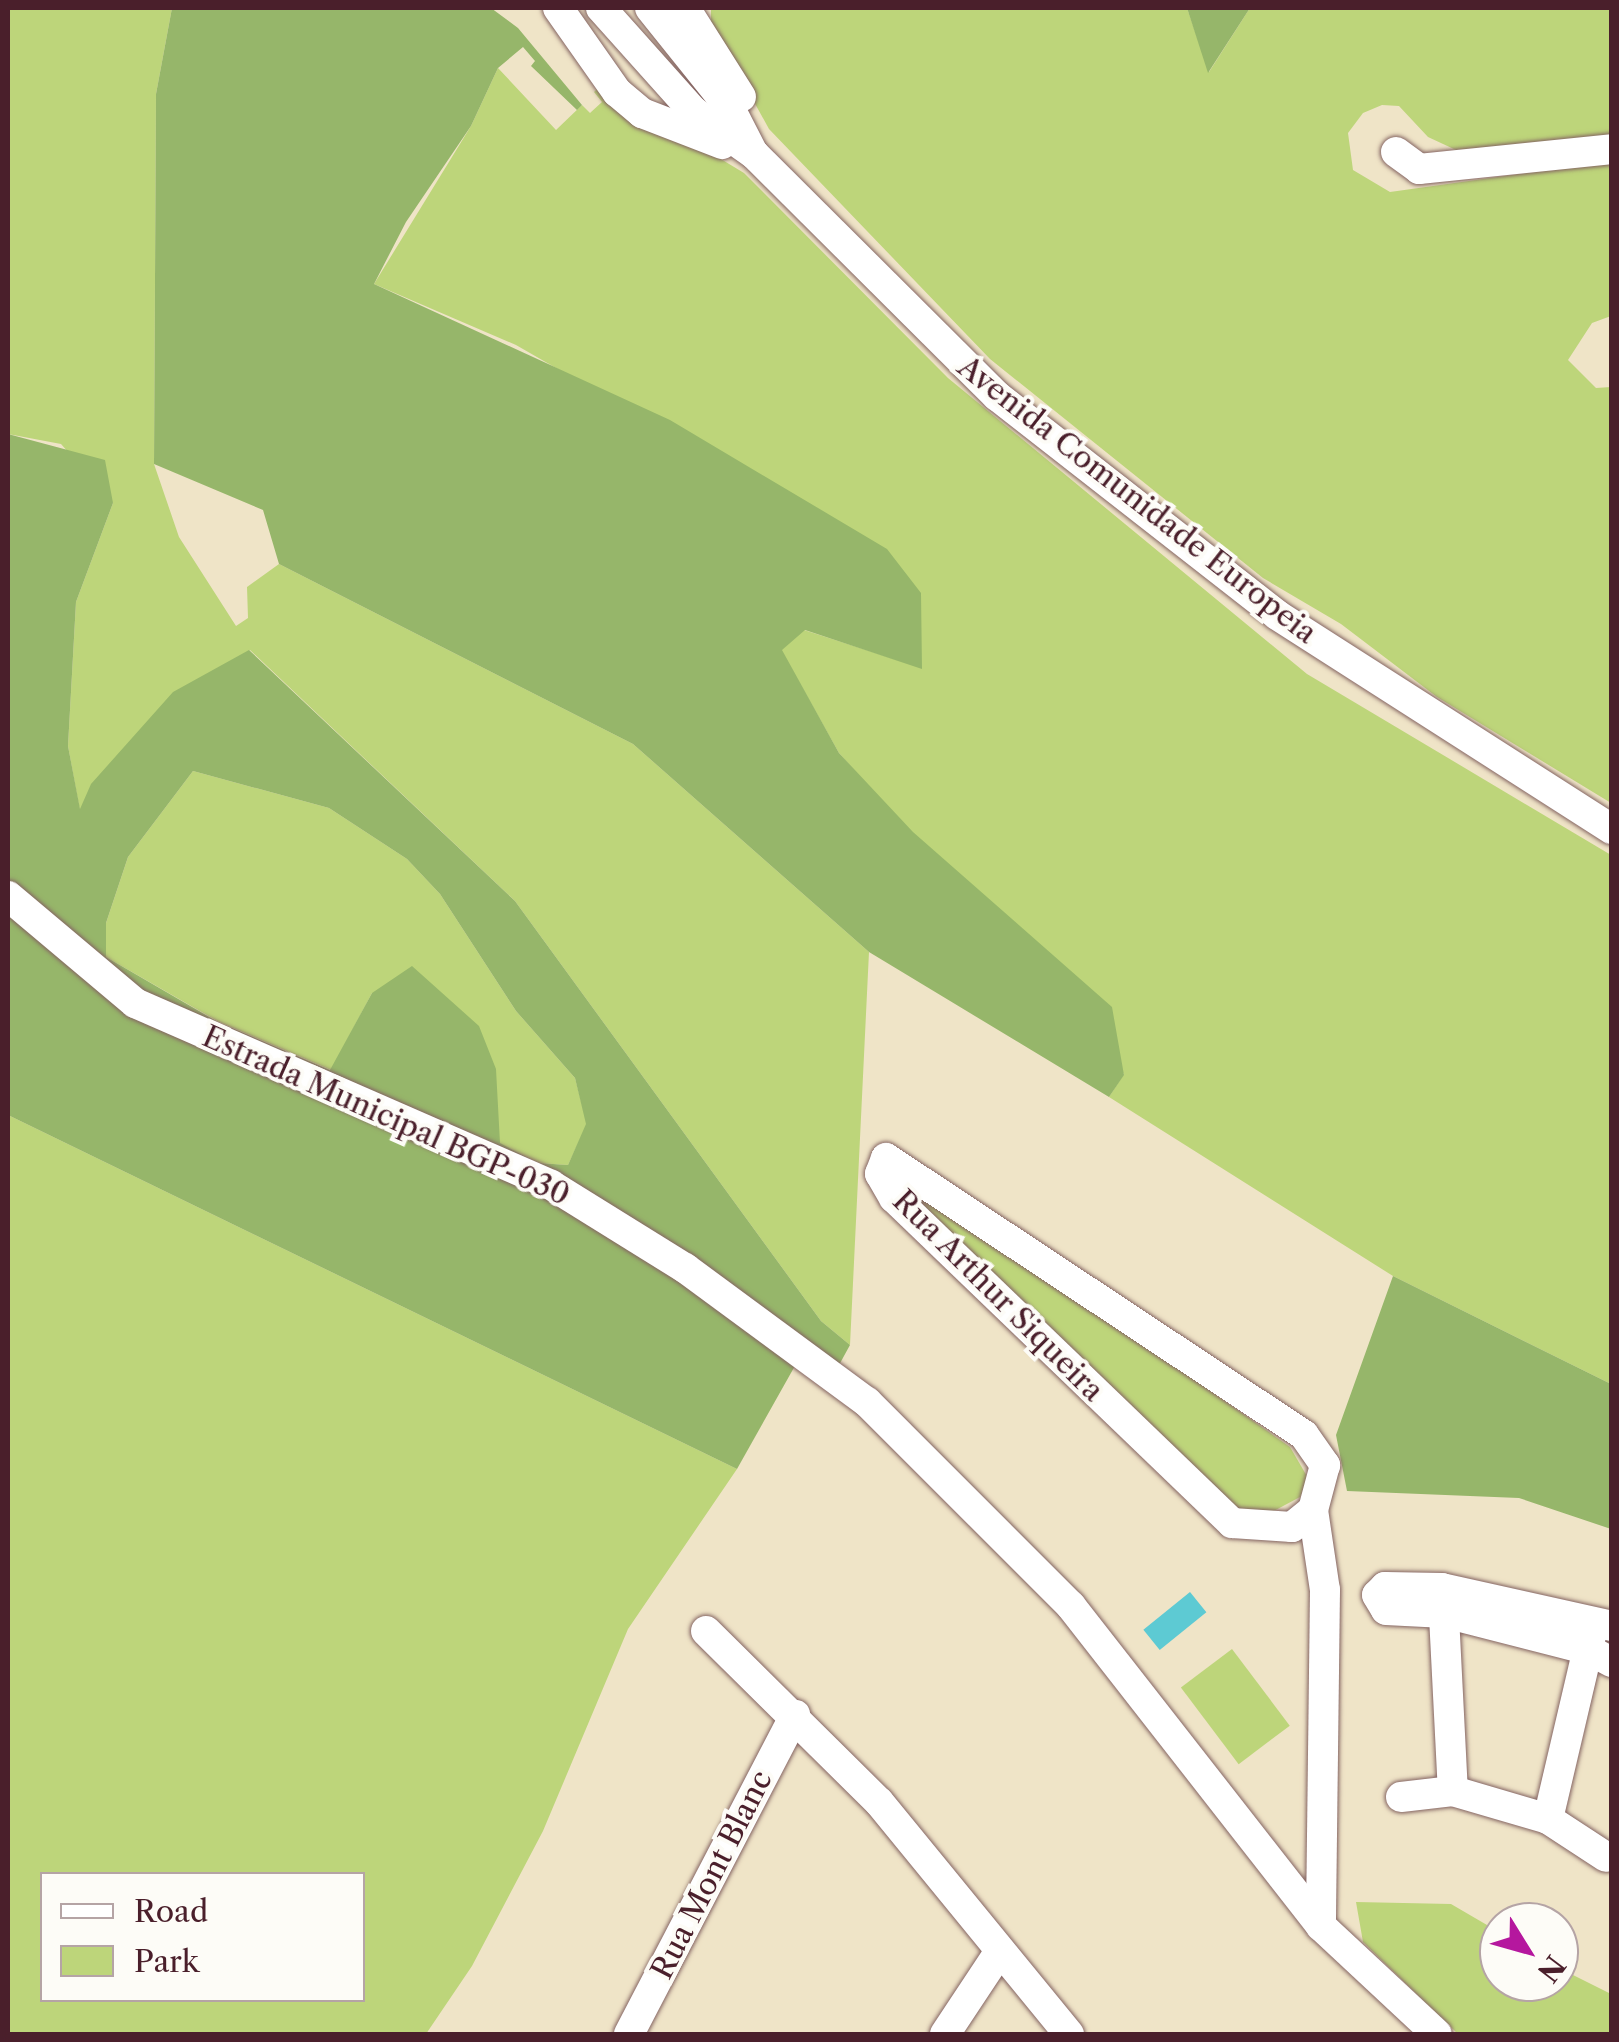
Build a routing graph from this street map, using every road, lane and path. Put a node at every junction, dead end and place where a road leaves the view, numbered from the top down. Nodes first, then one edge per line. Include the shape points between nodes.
1 (601, 8) edge
2 (650, 8) edge
3 (685, 8) edge
4 (568, 14) edge
5 (730, 108) junction
6 (684, 120) junction
7 (1612, 148) edge
8 (1396, 152) dead end
9 (754, 154) junction
10 (1612, 830) edge
11 (8, 896) edge
12 (1313, 1510) junction
13 (706, 1631) dead end
14 (1601, 1640) edge
15 (795, 1715) junction
16 (1453, 1791) junction
17 (1401, 1797) dead end
18 (1548, 1819) junction
19 (1606, 1858) dead end
20 (1321, 1926) junction
21 (998, 1954) junction
22 (630, 2034) edge
23 (944, 2034) edge
24 (1069, 2034) edge
25 (1437, 2034) edge

1 - 6 street, Avenida Comunidade Europeia
2 - 5 street, Avenida Comunidade Europeia
3 - 9 street via 760,129
4 - 6 street, Avenida Comunidade Europeia via 617,92 642,113
5 - 6 street via 711,102
5 - 9 street, Avenida Comunidade Europeia
6 - 9 street, Avenida Comunidade Europeia
7 - 8 street via 1419,169
9 - 10 street, Avenida Comunidade Europeia via 997,396 1174,538 1330,651
11 - 20 street, Estrada Municipal BGP-030 via 135,1003 551,1185 685,1268 867,1402 1071,1606
12 - 12 street, Rua Arthur Siqueira via 1325,1464 1304,1434 886,1158 882,1164 894,1198 1232,1523 1292,1527
12 - 20 street, Rua Arthur Siqueira via 1325,1590
13 - 15 street
14 - 16 street via 1444,1601
14 - 18 street
15 - 21 street via 878,1802
15 - 22 street, Rua Mont Blanc
16 - 17 street
16 - 18 street
18 - 19 street
20 - 25 street
21 - 23 street
21 - 24 street

